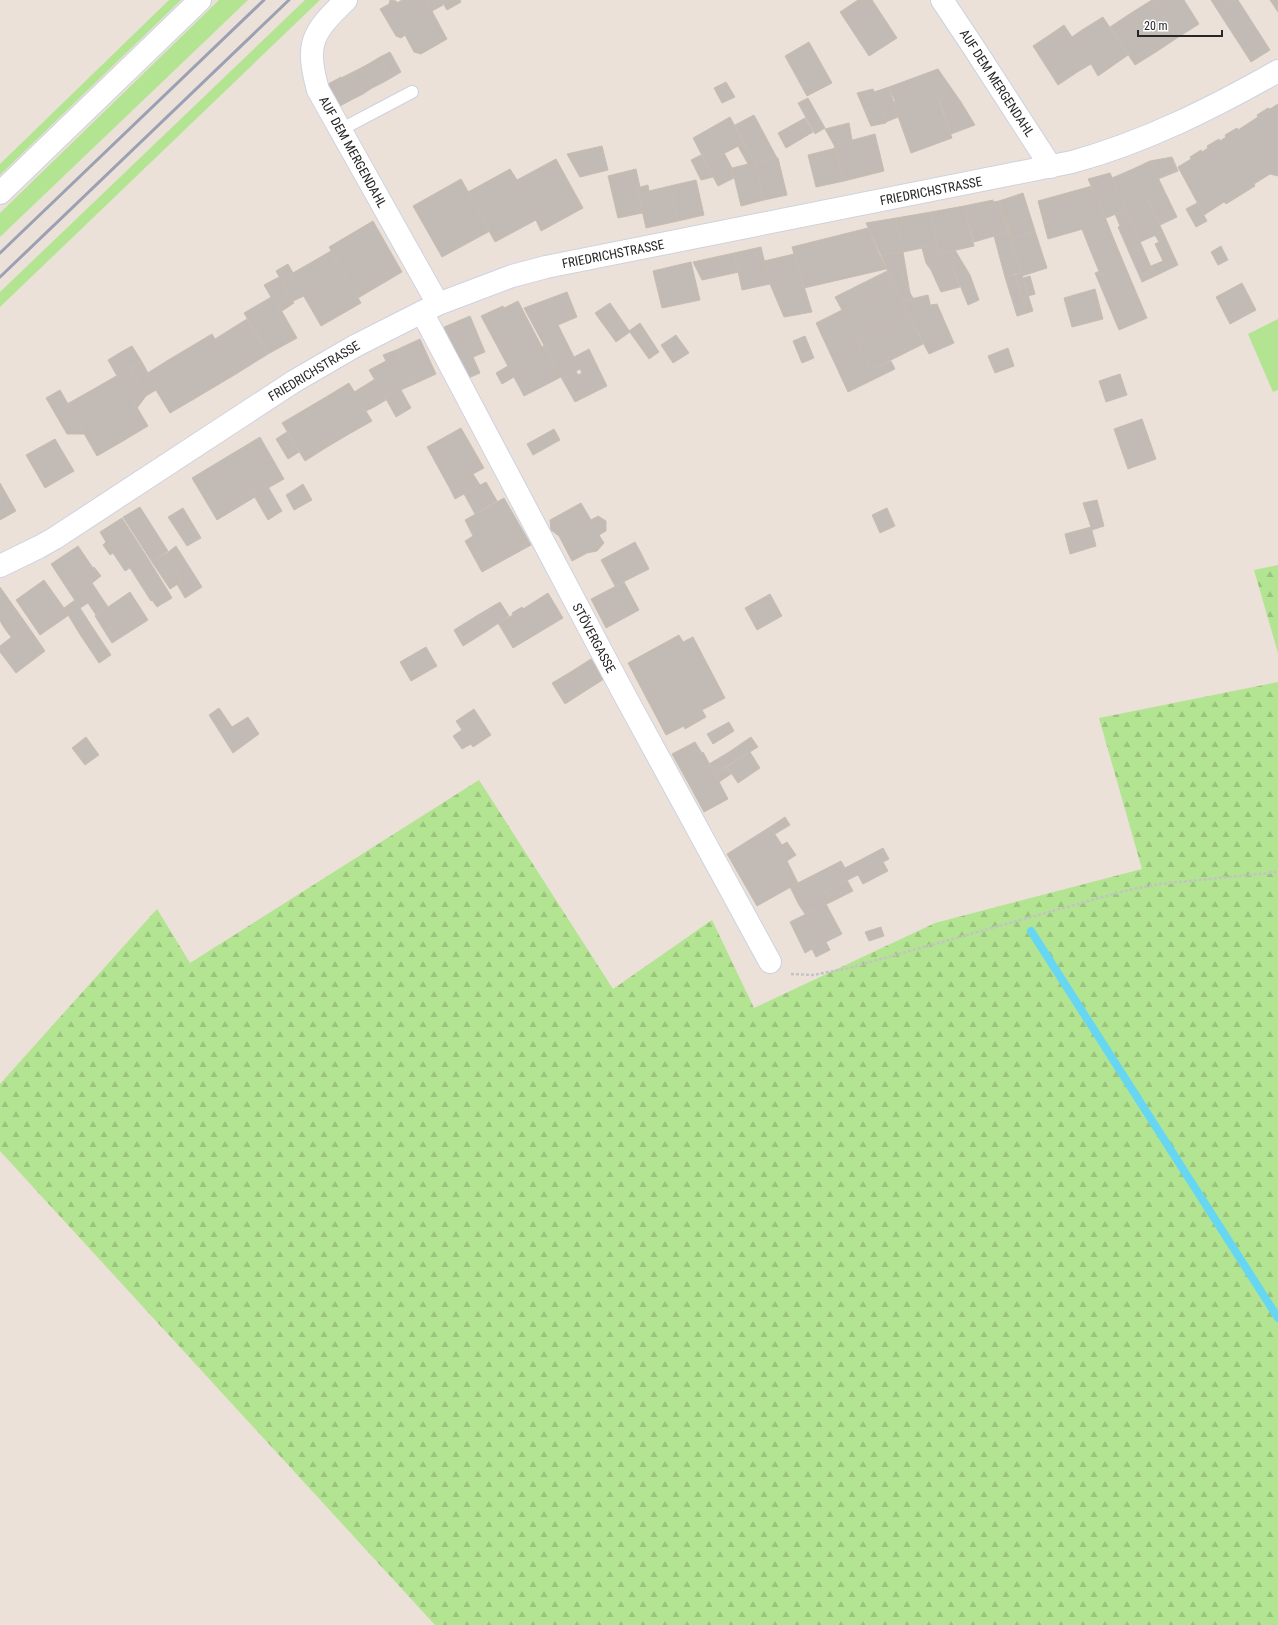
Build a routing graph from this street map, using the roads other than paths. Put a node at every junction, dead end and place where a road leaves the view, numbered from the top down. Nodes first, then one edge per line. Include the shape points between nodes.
1 (200, 0) edge
2 (346, 0) edge
3 (942, 0) edge
4 (1278, 71) edge
5 (412, 92) dead end
6 (340, 130) junction
7 (1051, 167) junction
8 (0, 193) edge
9 (430, 308) junction
10 (0, 566) edge
11 (770, 962) road end

1 - 8 street
2 - 6 street, AUF DEM MERGENDAHL via 325,21 315,37 312,52 318,90
3 - 7 street, AUF DEM MERGENDAHL
4 - 7 street, FRIEDRICHSTRASSE via 1167,128 1096,156
5 - 6 lane
6 - 9 street, AUF DEM MERGENDAHL
7 - 9 street, FRIEDRICHSTRASSE via 528,271
9 - 10 street, FRIEDRICHSTRASSE via 324,363 55,538
9 - 11 street, STÖVERGASSE via 621,687

